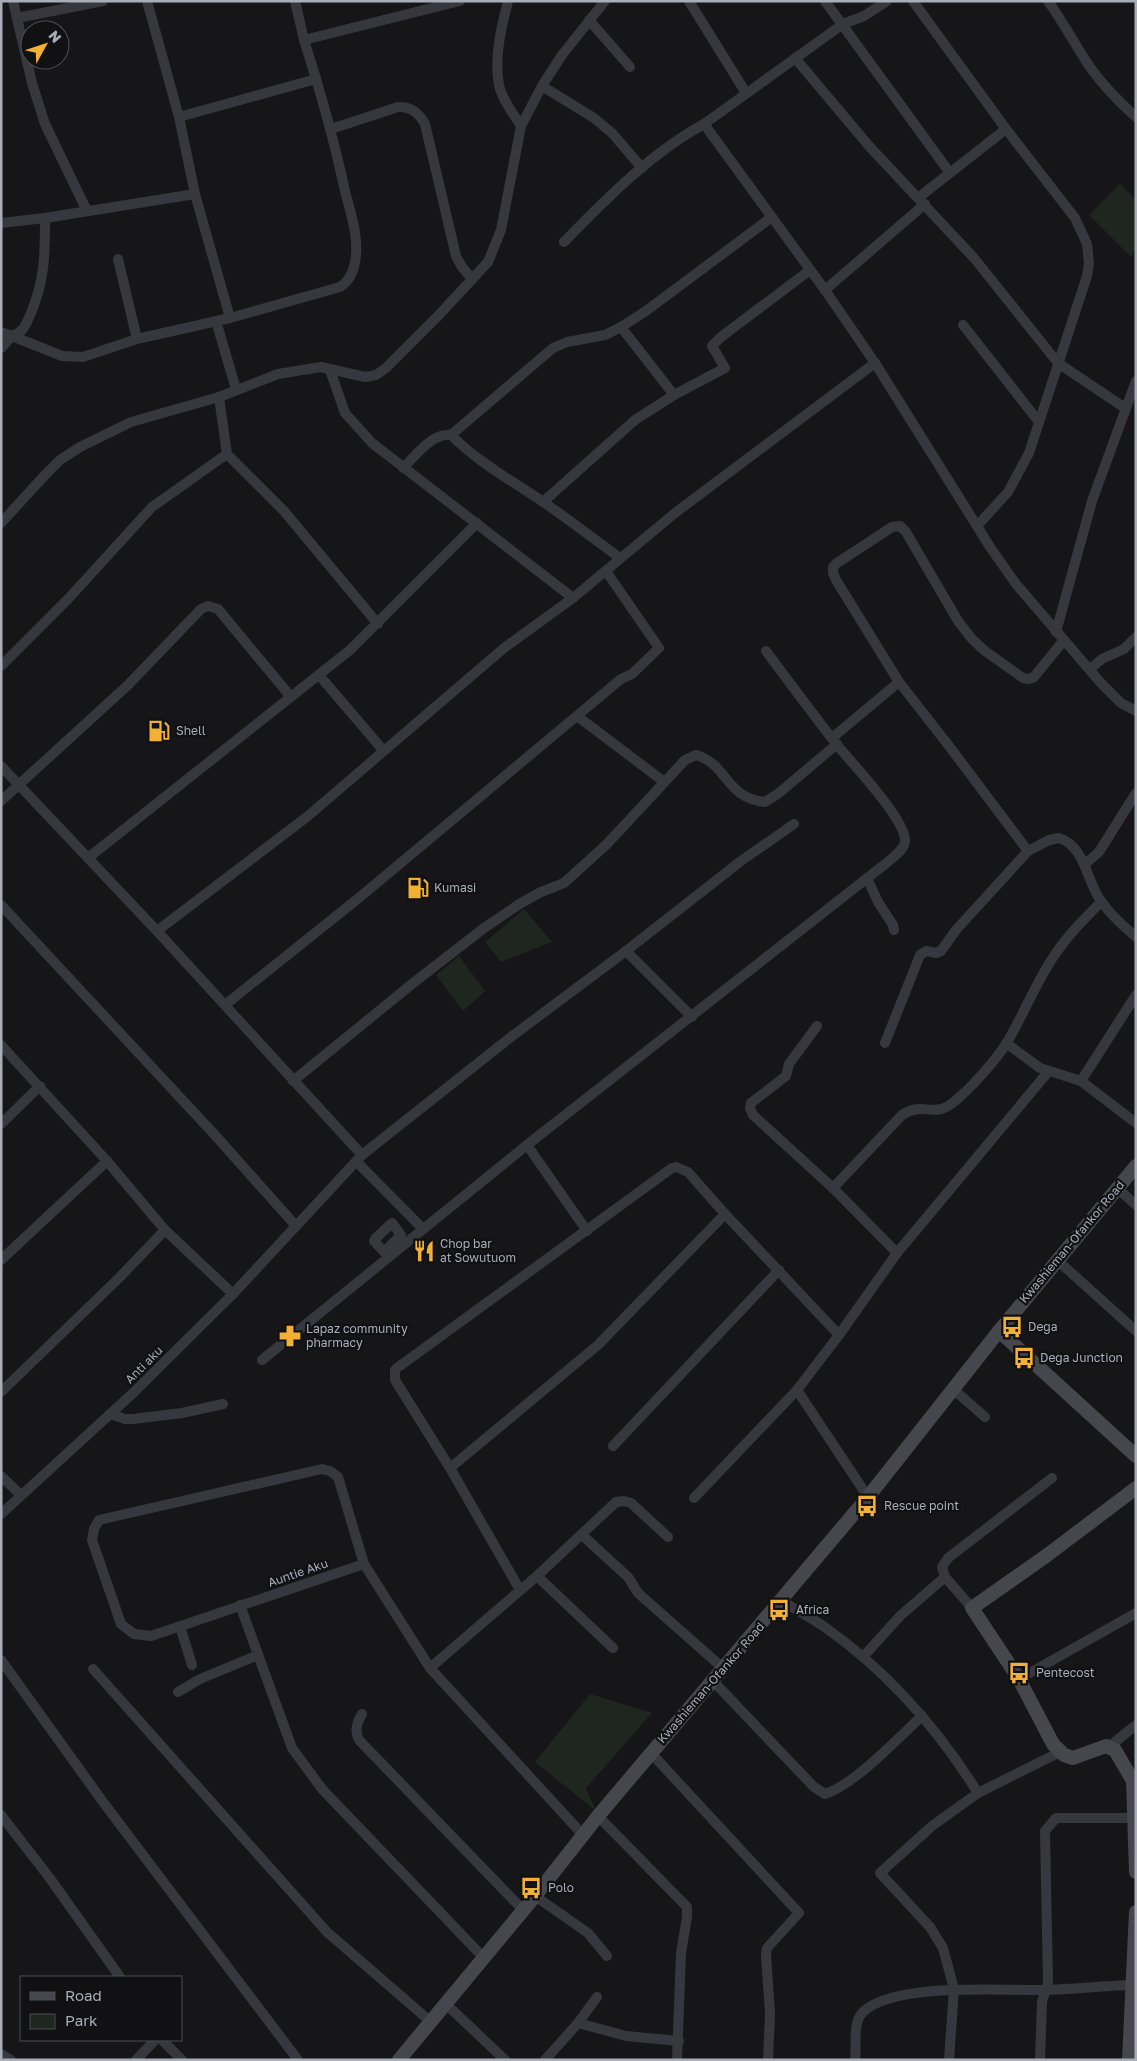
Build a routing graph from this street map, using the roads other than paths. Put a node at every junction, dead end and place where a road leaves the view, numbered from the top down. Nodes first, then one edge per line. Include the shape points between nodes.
1 (13, 1) edge
2 (103, 1) edge
3 (147, 1) edge
4 (295, 1) edge
5 (460, 1) edge
6 (508, 1) edge
7 (605, 1) edge
8 (689, 1) edge
9 (825, 1) edge
10 (887, 1) edge
11 (913, 1) edge
12 (1048, 1) edge
13 (422, 6) edge
14 (18, 18) junction
15 (590, 20) junction
16 (843, 24) junction
17 (304, 40) junction
18 (795, 58) junction
19 (630, 67) dead end
20 (316, 79) junction
21 (542, 86) junction
22 (746, 93) junction
23 (1133, 111) edge
24 (179, 117) junction
25 (704, 124) junction
26 (521, 126) junction
27 (331, 129) junction
28 (1006, 129) junction
29 (642, 168) junction
30 (950, 173) junction
31 (195, 194) junction
32 (921, 201) junction
33 (87, 211) junction
34 (772, 217) junction
35 (46, 218) junction
36 (1, 222) edge
37 (564, 242) dead end
38 (118, 258) dead end
39 (810, 270) junction
40 (472, 279) junction
41 (825, 290) junction
42 (230, 318) junction
43 (216, 321) junction
44 (963, 326) dead end
45 (621, 327) junction
46 (1, 332) edge
47 (12, 336) junction
48 (137, 339) junction
49 (1, 348) edge
50 (874, 363) junction
51 (1058, 363) junction
52 (330, 370) junction
53 (1136, 381) edge
54 (236, 389) junction
55 (674, 395) junction
56 (218, 397) junction
57 (1125, 408) junction
58 (1040, 422) junction
59 (451, 435) junction
60 (227, 454) junction
61 (403, 468) junction
62 (543, 502) junction
63 (478, 523) junction
64 (1, 524) edge
65 (977, 526) junction
66 (620, 558) junction
67 (606, 571) junction
68 (573, 598) junction
69 (378, 624) junction
70 (1056, 632) junction
71 (1136, 637) edge
72 (1064, 640) junction
73 (766, 651) dead end
74 (3, 661) edge
75 (1090, 669) junction
76 (319, 676) junction
77 (898, 682) junction
78 (291, 697) junction
79 (1136, 712) edge
80 (576, 716) junction
81 (835, 741) junction
82 (384, 750) junction
83 (1, 766) edge
84 (663, 781) junction
85 (18, 784) junction
86 (1136, 793) edge
87 (1, 801) edge
88 (794, 824) dead end
89 (1028, 851) junction
90 (88, 858) junction
91 (1085, 864) junction
92 (867, 878) junction
93 (1101, 902) junction
94 (1, 906) edge
95 (894, 930) dead end
96 (158, 931) junction
97 (1136, 937) edge
98 (626, 951) junction
99 (1136, 995) edge
100 (225, 1005) junction
101 (692, 1017) junction
102 (818, 1026) dead end
103 (885, 1043) dead end
104 (1006, 1043) junction
105 (1, 1045) edge
106 (1048, 1072) junction
107 (293, 1081) junction
108 (1080, 1082) junction
109 (40, 1086) junction
110 (1136, 1123) edge
111 (1, 1124) edge
112 (527, 1145) junction
113 (359, 1158) junction
114 (108, 1160) junction
115 (1136, 1166) edge
116 (833, 1188) junction
117 (1117, 1188) junction
118 (1136, 1205) edge
119 (725, 1214) junction
120 (296, 1226) junction
121 (423, 1229) junction
122 (165, 1230) junction
123 (587, 1231) junction
124 (897, 1253) junction
125 (1, 1260) edge
126 (1057, 1260) junction
127 (779, 1270) junction
128 (233, 1294) junction
129 (999, 1331) junction
130 (1136, 1331) edge
131 (839, 1336) junction
132 (262, 1360) dead end
133 (954, 1389) junction
134 (797, 1390) junction
135 (1, 1392) edge
136 (223, 1404) dead end
137 (110, 1414) junction
138 (985, 1418) dead end
139 (612, 1446) dead end
140 (1136, 1456) edge
141 (450, 1468) junction
142 (1, 1476) edge
143 (1052, 1478) dead end
144 (1136, 1488) edge
145 (21, 1495) junction
146 (868, 1497) junction
147 (694, 1498) dead end
148 (1, 1514) edge
149 (582, 1534) junction
150 (668, 1537) dead end
151 (364, 1564) junction
152 (537, 1576) junction
153 (945, 1577) junction
154 (520, 1590) junction
155 (780, 1600) junction
156 (240, 1605) junction
157 (972, 1608) junction
158 (1136, 1613) edge
159 (180, 1626) junction
160 (612, 1648) dead end
161 (258, 1655) junction
162 (863, 1656) junction
163 (1, 1660) edge
164 (192, 1666) dead end
165 (430, 1668) junction
166 (94, 1669) dead end
167 (724, 1669) junction
168 (1019, 1679) junction
169 (713, 1681) junction
170 (178, 1692) dead end
171 (362, 1714) dead end
172 (922, 1716) junction
173 (1136, 1725) edge
174 (1110, 1746) junction
175 (1060, 1752) junction
176 (651, 1753) junction
177 (1134, 1781) edge
178 (978, 1793) junction
179 (1, 1815) edge
180 (598, 1816) junction
181 (1134, 1818) junction
182 (584, 1835) junction
183 (1136, 1872) edge
184 (535, 1896) junction
185 (523, 1910) junction
186 (1136, 1912) edge
187 (607, 1956) dead end
188 (483, 1957) junction
189 (119, 1976) edge
190 (1132, 1984) junction
191 (954, 1990) junction
192 (1046, 1990) junction
193 (597, 1997) dead end
194 (446, 2004) junction
195 (431, 2022) junction
196 (578, 2022) junction
197 (154, 2041) edge
198 (163, 2041) edge
199 (679, 2041) junction
200 (1, 2054) edge
201 (11, 2060) edge
202 (136, 2060) edge
203 (182, 2060) edge
204 (298, 2060) edge
205 (399, 2060) edge
206 (505, 2060) edge
207 (545, 2060) edge
208 (677, 2060) edge
209 (768, 2060) edge
210 (855, 2060) edge
211 (949, 2060) edge
212 (1040, 2060) edge
213 (1129, 2060) edge

1 - 14 street
2 - 14 street
3 - 24 street
4 - 17 street
5 - 13 street
6 - 26 street via 498,75 500,91
7 - 15 street
8 - 22 street
9 - 16 street
10 - 16 street via 864,16
11 - 28 street
12 - 23 street via 1085,60
13 - 17 street
14 - 33 street via 45,124
15 - 19 street
15 - 21 street
16 - 18 street
16 - 30 street
17 - 20 street
18 - 22 street
18 - 32 street via 869,146
20 - 24 street
20 - 27 street
21 - 26 street
21 - 29 street via 594,118 612,133
22 - 25 street
24 - 31 street
25 - 29 street
25 - 34 street
26 - 40 street via 498,239 488,262
27 - 40 street via 398,108 407,107 417,113 425,124 456,256
27 - 42 street via 355,235 355,266 351,276 340,287
28 - 30 street
28 - 51 street via 1075,218 1087,244 1087,276
29 - 37 street
30 - 32 street
31 - 33 street
31 - 42 street
32 - 41 street
32 - 51 street via 974,258
33 - 35 street
34 - 39 street
34 - 45 street
35 - 36 street
35 - 47 street via 40,292 24,328
38 - 48 street
39 - 41 street
39 - 55 street via 712,346 725,368
40 - 52 street via 376,375
41 - 50 street
42 - 43 street
43 - 48 street
43 - 54 street
44 - 58 street
45 - 55 street
45 - 59 street via 604,335 553,348
46 - 47 street
47 - 48 street via 73,358
47 - 49 street
50 - 65 street
50 - 66 street
51 - 57 street
51 - 58 street
52 - 54 street via 321,367 278,374
52 - 61 street via 345,413 353,424
53 - 57 street
54 - 56 street
55 - 62 street via 635,420
56 - 60 street
56 - 64 street via 131,422 80,447 60,460
57 - 70 street via 1092,501
58 - 65 street via 1029,453 1008,492
59 - 61 street via 436,437
59 - 62 street via 489,467
60 - 69 street via 284,511
60 - 74 street via 152,507 69,598
61 - 63 street
62 - 66 street
63 - 68 street
63 - 69 street
65 - 70 street via 1016,584
66 - 67 street
67 - 68 street
67 - 80 street via 659,648 632,674 621,679
68 - 82 street via 504,648
69 - 76 street
70 - 72 street
71 - 75 street via 1124,649 1102,659
72 - 75 street
72 - 77 street via 1034,676 1023,678 972,639 906,532 896,526 833,567 836,580
73 - 81 street
75 - 79 street via 1121,703
76 - 78 street
76 - 82 street
77 - 81 street
77 - 89 street
78 - 85 street via 218,609 208,606 201,609 128,685
78 - 90 street
80 - 84 street
80 - 100 street
81 - 84 street via 765,802 745,797 708,759 696,755 685,760
81 - 92 street via 878,793 904,836 904,847
82 - 96 street via 308,816
83 - 85 street
84 - 107 street via 607,844 564,883 521,903 484,928
85 - 87 street
85 - 90 street
86 - 91 street via 1099,852
88 - 98 street, Anti aku
89 - 91 street via 1059,838 1072,846
89 - 103 street via 956,930 942,951 926,951 920,955
90 - 96 street
91 - 93 street via 1092,888
92 - 95 street
92 - 101 street
93 - 97 street
93 - 104 street via 1072,930 1053,958
94 - 120 street
96 - 100 street
98 - 101 street
98 - 113 street, Anti aku
99 - 108 street
100 - 107 street
101 - 112 street
102 - 116 street via 789,1064 786,1076 751,1103 750,1108 753,1115
104 - 106 street
104 - 116 street via 955,1101 942,1110 915,1109 902,1115
105 - 109 street
106 - 108 street
106 - 124 street
107 - 113 street
108 - 110 street
109 - 111 street
109 - 114 street
112 - 121 street
112 - 123 street
113 - 120 street, Anti aku
113 - 121 street
114 - 122 street
114 - 125 street
115 - 117 main road, Kwashieman-Ofankor Road
116 - 124 street
117 - 118 street
117 - 126 main road, Kwashieman-Ofankor Road
119 - 123 street via 688,1172 676,1167
119 - 127 street
119 - 141 street via 594,1349
120 - 128 street, Anti aku
121 - 132 street
122 - 128 street
122 - 135 street
123 - 141 street via 394,1370 395,1380
124 - 131 street
126 - 129 main road, Kwashieman-Ofankor Road
126 - 130 street
127 - 131 street
127 - 139 street
128 - 137 street, Anti aku
129 - 133 main road, Kwashieman-Ofankor Road
129 - 140 main road
131 - 134 street
133 - 138 street
133 - 146 main road, Kwashieman-Ofankor Road
134 - 146 street
134 - 147 street
136 - 137 street via 133,1419
137 - 145 street, Anti aku
141 - 154 street
142 - 145 street
143 - 153 street via 948,1558 942,1567
144 - 157 main road
145 - 148 street, Anti aku
146 - 155 main road, Kwashieman-Ofankor Road
149 - 150 street via 616,1502 624,1501 631,1503
149 - 152 street
149 - 167 street via 628,1578 638,1593
151 - 156 street, Auntie Aku
151 - 159 street, Auntie Aku via 338,1477 322,1469 99,1520 92,1540 120,1624 134,1634 151,1636
151 - 165 street
152 - 154 street
152 - 160 street
153 - 157 street
153 - 162 street via 900,1616
154 - 165 street
155 - 162 street via 825,1627
155 - 167 main road, Kwashieman-Ofankor Road
156 - 159 street, Auntie Aku
156 - 161 street
157 - 168 main road
158 - 168 street
159 - 164 street
161 - 170 street via 200,1679
161 - 188 street via 292,1748 322,1789
162 - 172 street
163 - 204 street via 103,1802
165 - 182 street
166 - 195 street via 327,1932
167 - 169 main road, Kwashieman-Ofankor Road
168 - 175 main road
169 - 172 street via 814,1787 825,1794 850,1781
169 - 176 main road, Kwashieman-Ofankor Road
171 - 185 street via 356,1735 359,1740
172 - 178 street
173 - 174 street
174 - 175 main road via 1073,1758
174 - 177 main road
175 - 178 street
176 - 180 main road, Kwashieman-Ofankor Road
176 - 209 street via 799,1913 767,1948
177 - 181 main road
178 - 191 street via 932,1826 880,1873 938,1937
179 - 189 street
180 - 182 main road, Kwashieman-Ofankor Road
180 - 199 street via 686,1907 681,1953
181 - 183 main road
181 - 192 street via 1056,1818 1045,1831
182 - 184 main road, Kwashieman-Ofankor Road
184 - 185 main road, Kwashieman-Ofankor Road
184 - 187 street via 588,1933
185 - 188 main road, Kwashieman-Ofankor Road
186 - 190 main road
188 - 194 main road, Kwashieman-Ofankor Road
190 - 192 street
190 - 213 main road
191 - 192 street
191 - 210 street via 894,1996 863,2012 857,2021
191 - 211 street
192 - 212 street via 1042,2002
193 - 196 street
194 - 195 main road, Kwashieman-Ofankor Road
194 - 206 street
195 - 205 main road, Kwashieman-Ofankor Road
196 - 199 street via 626,2036
196 - 207 street
197 - 202 street
198 - 203 street
199 - 208 street
200 - 201 street

